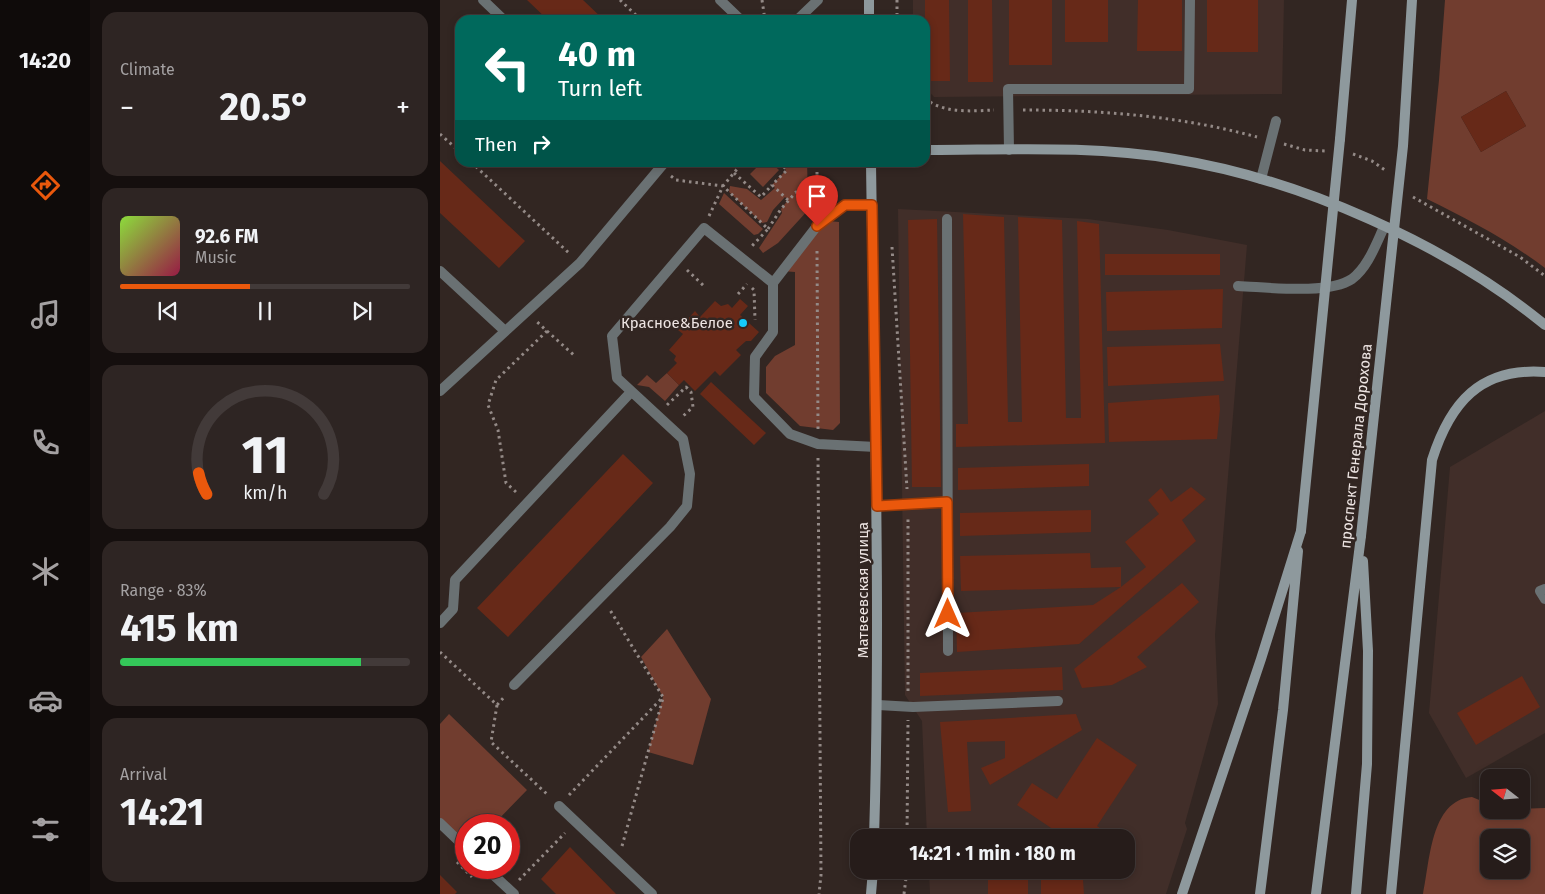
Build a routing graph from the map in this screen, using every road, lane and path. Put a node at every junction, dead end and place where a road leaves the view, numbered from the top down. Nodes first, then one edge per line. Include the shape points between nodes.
1 (483, 0) edge
2 (620, 0) edge
3 (720, 0) edge
4 (762, 0) edge
5 (818, 0) edge
6 (869, 0) edge
7 (896, 0) edge
8 (1190, 0) edge
9 (1352, 0) edge
10 (1412, 0) edge
11 (499, 15) edge
12 (636, 15) edge
13 (736, 15) edge
14 (764, 15) edge
15 (802, 15) edge
16 (869, 15) edge
17 (897, 15) edge
18 (930, 103) edge
19 (1008, 110) junction
20 (1276, 121) dead end
21 (440, 134) edge
22 (1271, 140) junction
23 (455, 148) edge
24 (930, 150) edge
25 (1009, 150) junction
26 (1329, 151) dead end
27 (1350, 153) dead end
28 (476, 167) edge
29 (659, 167) edge
30 (664, 167) edge
31 (739, 167) edge
32 (784, 167) edge
33 (817, 167) edge
34 (871, 167) edge
35 (734, 173) junction
36 (1389, 174) dead end
37 (1261, 179) junction
38 (772, 185) junction
39 (723, 186) junction
40 (1405, 192) dead end
41 (817, 199) junction
42 (788, 200) junction
43 (872, 205) junction
44 (947, 219) dead end
45 (817, 226) junction
46 (1384, 227) junction
47 (704, 228) junction
48 (768, 229) junction
49 (892, 248) dead end
50 (742, 257) junction
51 (580, 263) junction
52 (683, 266) dead end
53 (440, 270) edge
54 (1545, 276) edge
55 (742, 279) dead end
56 (773, 283) junction
57 (747, 284) junction
58 (1238, 286) dead end
59 (706, 287) dead end
60 (738, 294) dead end
61 (524, 312) junction
62 (755, 320) dead end
63 (1545, 325) edge
64 (505, 330) junction
65 (547, 331) junction
66 (576, 357) dead end
67 (1545, 372) edge
68 (440, 391) edge
69 (631, 392) junction
70 (665, 407) dead end
71 (679, 420) dead end
72 (818, 444) junction
73 (876, 447) junction
74 (529, 502) junction
75 (947, 502) junction
76 (908, 504) junction
77 (877, 506) junction
78 (1300, 531) junction
79 (1361, 536) junction
80 (1545, 588) edge
81 (602, 596) junction
82 (1545, 598) edge
83 (440, 623) edge
84 (948, 651) dead end
85 (440, 652) edge
86 (514, 685) joint
87 (663, 697) junction
88 (1058, 701) dead end
89 (497, 704) junction
90 (878, 705) junction
91 (908, 707) junction
92 (559, 806) junction
93 (576, 822) junction
94 (440, 823) edge
95 (874, 829) edge
96 (907, 829) edge
97 (455, 837) edge
98 (617, 861) junction
99 (498, 879) edge
100 (872, 879) edge
101 (906, 879) edge
102 (512, 892) edge
103 (652, 894) edge
104 (819, 894) edge
105 (871, 894) edge
106 (904, 894) edge
107 (1182, 894) edge
108 (1260, 894) edge
109 (1316, 894) edge
110 (1356, 894) edge
111 (1391, 894) edge

1 - 11 lane
2 - 12 path
3 - 13 lane
4 - 14 path
5 - 15 lane
6 - 16 street
7 - 17 path
8 - 19 lane via 1189,89 1008,90
9 - 78 street, bridge
10 - 79 street, проспект Генерала Дорохова, bridge via 1404,146
18 - 19 path via 944,109
19 - 22 path via 1147,115
19 - 25 lane
20 - 22 lane
21 - 23 path
22 - 26 path via 1305,150
22 - 37 lane
24 - 25 street
25 - 37 street via 1138,154 1214,166
27 - 36 path via 1372,161
28 - 51 path
29 - 51 lane
30 - 39 path via 676,180
31 - 35 path
32 - 38 path via 787,170
33 - 41 path
34 - 43 street, Матвеевская улица
35 - 38 path via 761,197
35 - 39 path
37 - 46 street via 1360,214
38 - 42 path
39 - 47 path
39 - 48 path
40 - 54 path via 1520,257
41 - 42 path via 805,200 796,192
41 - 45 path
42 - 48 path
43 - 45 lane via 845,205
43 - 73 street, Матвеевская улица
44 - 75 lane
45 - 56 lane
45 - 72 path
46 - 58 lane via 1365,264 1352,279 1335,285 1299,289
46 - 63 street via 1483,280
47 - 50 lane
47 - 69 lane via 612,336 617,378
48 - 50 path
49 - 76 path
50 - 56 lane
51 - 61 lane
52 - 59 path
53 - 64 lane
55 - 57 path
56 - 72 lane via 773,332 755,357 754,397 790,434
57 - 60 path
57 - 62 path via 754,290
61 - 64 lane
61 - 65 path
64 - 68 lane
65 - 66 path
65 - 74 path via 496,380 488,405 498,430 506,483
67 - 111 street via 1519,371 1493,379 1471,392 1450,416 1432,460
69 - 74 lane
69 - 81 lane via 683,439 690,474 687,506
70 - 71 path via 686,387 691,392 693,407
72 - 73 lane
72 - 104 path
73 - 77 street, Матвеевская улица
74 - 83 lane via 455,580 453,609
75 - 76 lane
75 - 84 lane
76 - 77 lane
76 - 91 path
77 - 90 street, Матвеевская улица
78 - 107 street
78 - 108 street via 1283,710
79 - 109 street, проспект Генерала Дорохова
79 - 110 street via 1368,651 1367,764
80 - 82 lane via 1540,591
81 - 86 lane
81 - 87 path
85 - 89 path
86 - 89 path
87 - 92 path
87 - 98 path
88 - 91 lane
89 - 92 path via 491,742
90 - 91 lane
90 - 95 street, Матвеевская улица
91 - 96 path
92 - 93 lane
93 - 98 lane
93 - 102 path
94 - 97 lane
98 - 103 lane
99 - 102 lane
100 - 105 street
101 - 106 path

